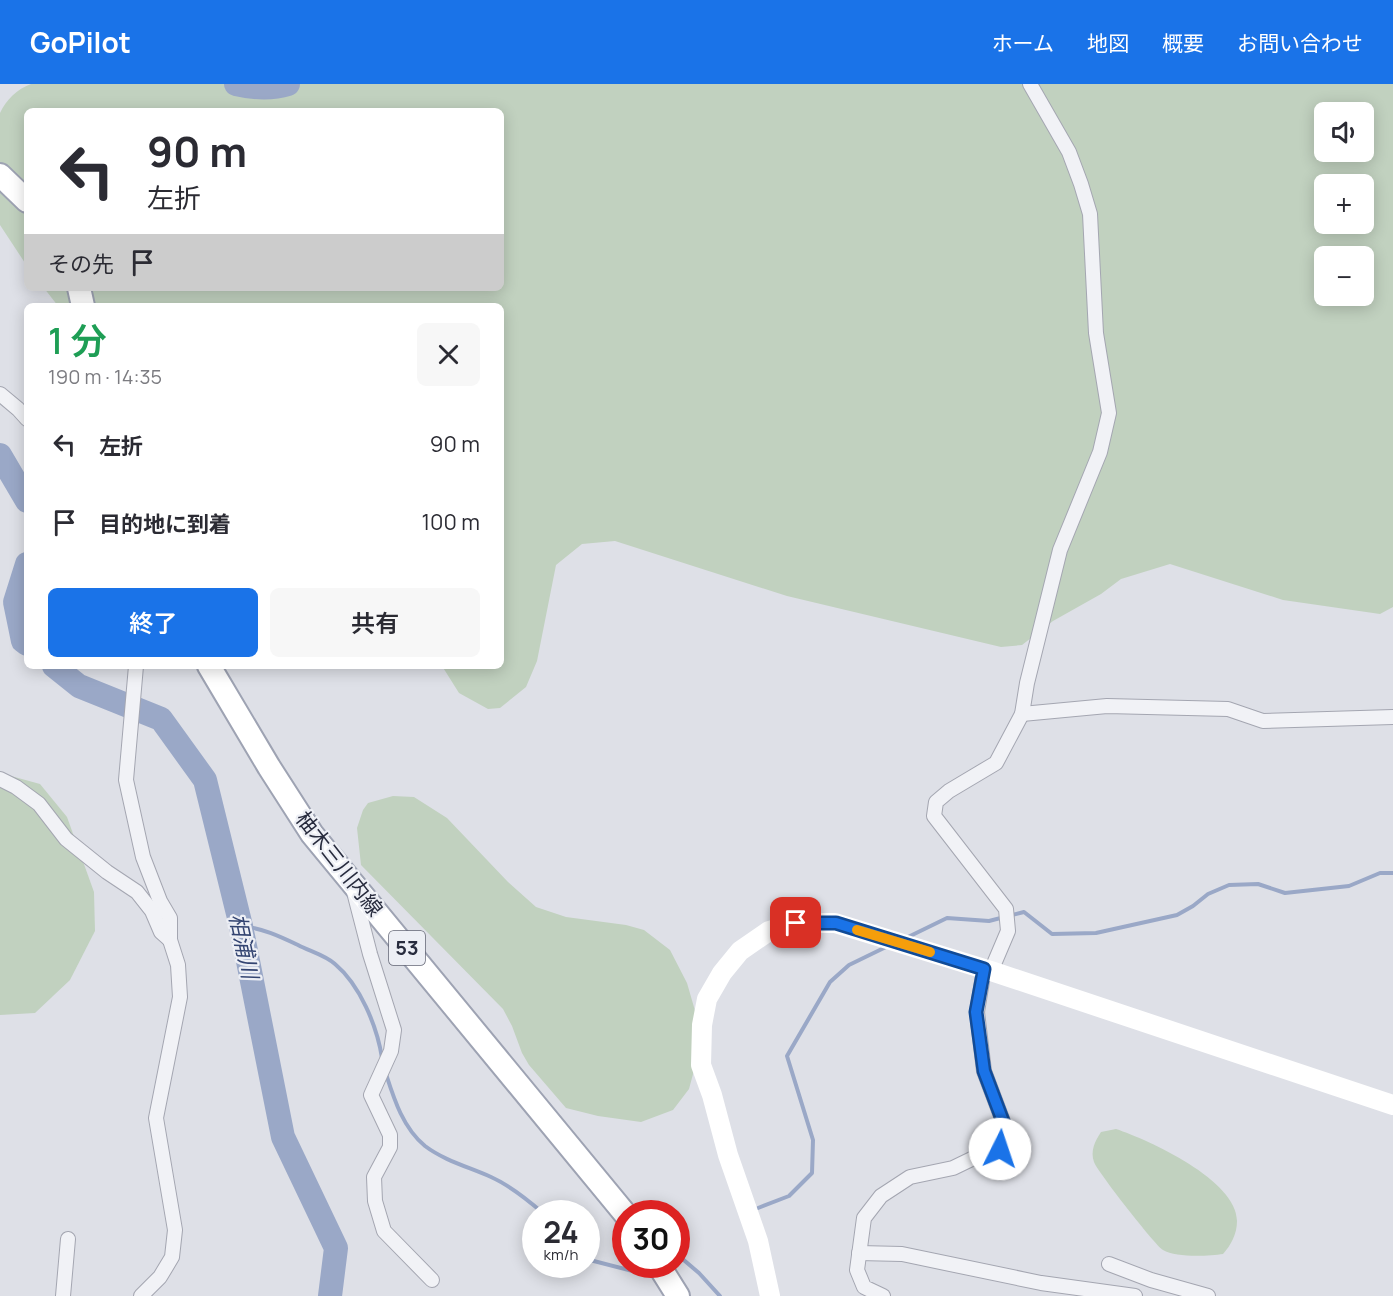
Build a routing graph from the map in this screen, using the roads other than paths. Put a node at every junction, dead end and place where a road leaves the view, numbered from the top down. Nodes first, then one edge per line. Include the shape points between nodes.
1 (1030, 84) edge
2 (0, 175) edge
3 (24, 198) edge
4 (0, 394) edge
5 (24, 416) edge
6 (136, 669) edge
7 (211, 669) edge
8 (1022, 714) junction
9 (1393, 717) edge
10 (0, 779) edge
11 (351, 881) junction
12 (170, 940) junction
13 (988, 970) junction
14 (1393, 1105) edge
15 (614, 1200) edge
16 (68, 1239) dead end
17 (859, 1253) junction
18 (1109, 1264) dead end
19 (667, 1278) edge
20 (432, 1280) dead end
21 (1041, 1283) junction
22 (63, 1296) edge
23 (141, 1296) edge
24 (678, 1296) edge
25 (770, 1296) edge
26 (884, 1296) edge
27 (1053, 1296) edge
28 (1135, 1296) edge
29 (1208, 1296) edge

1 - 8 street via 1069,152 1090,214 1096,333 1109,413 1100,452 1060,550
2 - 3 main road
4 - 5 street
6 - 12 street via 126,780 143,857 170,918
7 - 11 main road, 柚木三川内線 / 53 via 312,834
8 - 9 street via 1107,706 1228,709 1263,721
8 - 13 street via 996,763 942,796 936,802 934,816 1006,909 1008,932
10 - 12 street via 39,804 66,838 137,892
11 - 15 main road, 柚木三川内線 / 53
11 - 20 street via 394,1030 391,1051 371,1095 390,1134 390,1148 374,1177 375,1201 384,1231
12 - 23 street via 178,965 180,997 156,1118 175,1230 171,1257 160,1277
13 - 14 street
13 - 17 street via 976,1012 984,1071 1004,1124 1000,1149 953,1168 910,1177 881,1196 864,1218
13 - 25 street via 836,923 796,923 769,931 740,951 722,973 707,999 701,1065 758,1241
16 - 22 street
17 - 21 street via 902,1254
17 - 26 street via 857,1270 864,1287
18 - 29 street
19 - 24 main road
21 - 27 street
21 - 28 street

